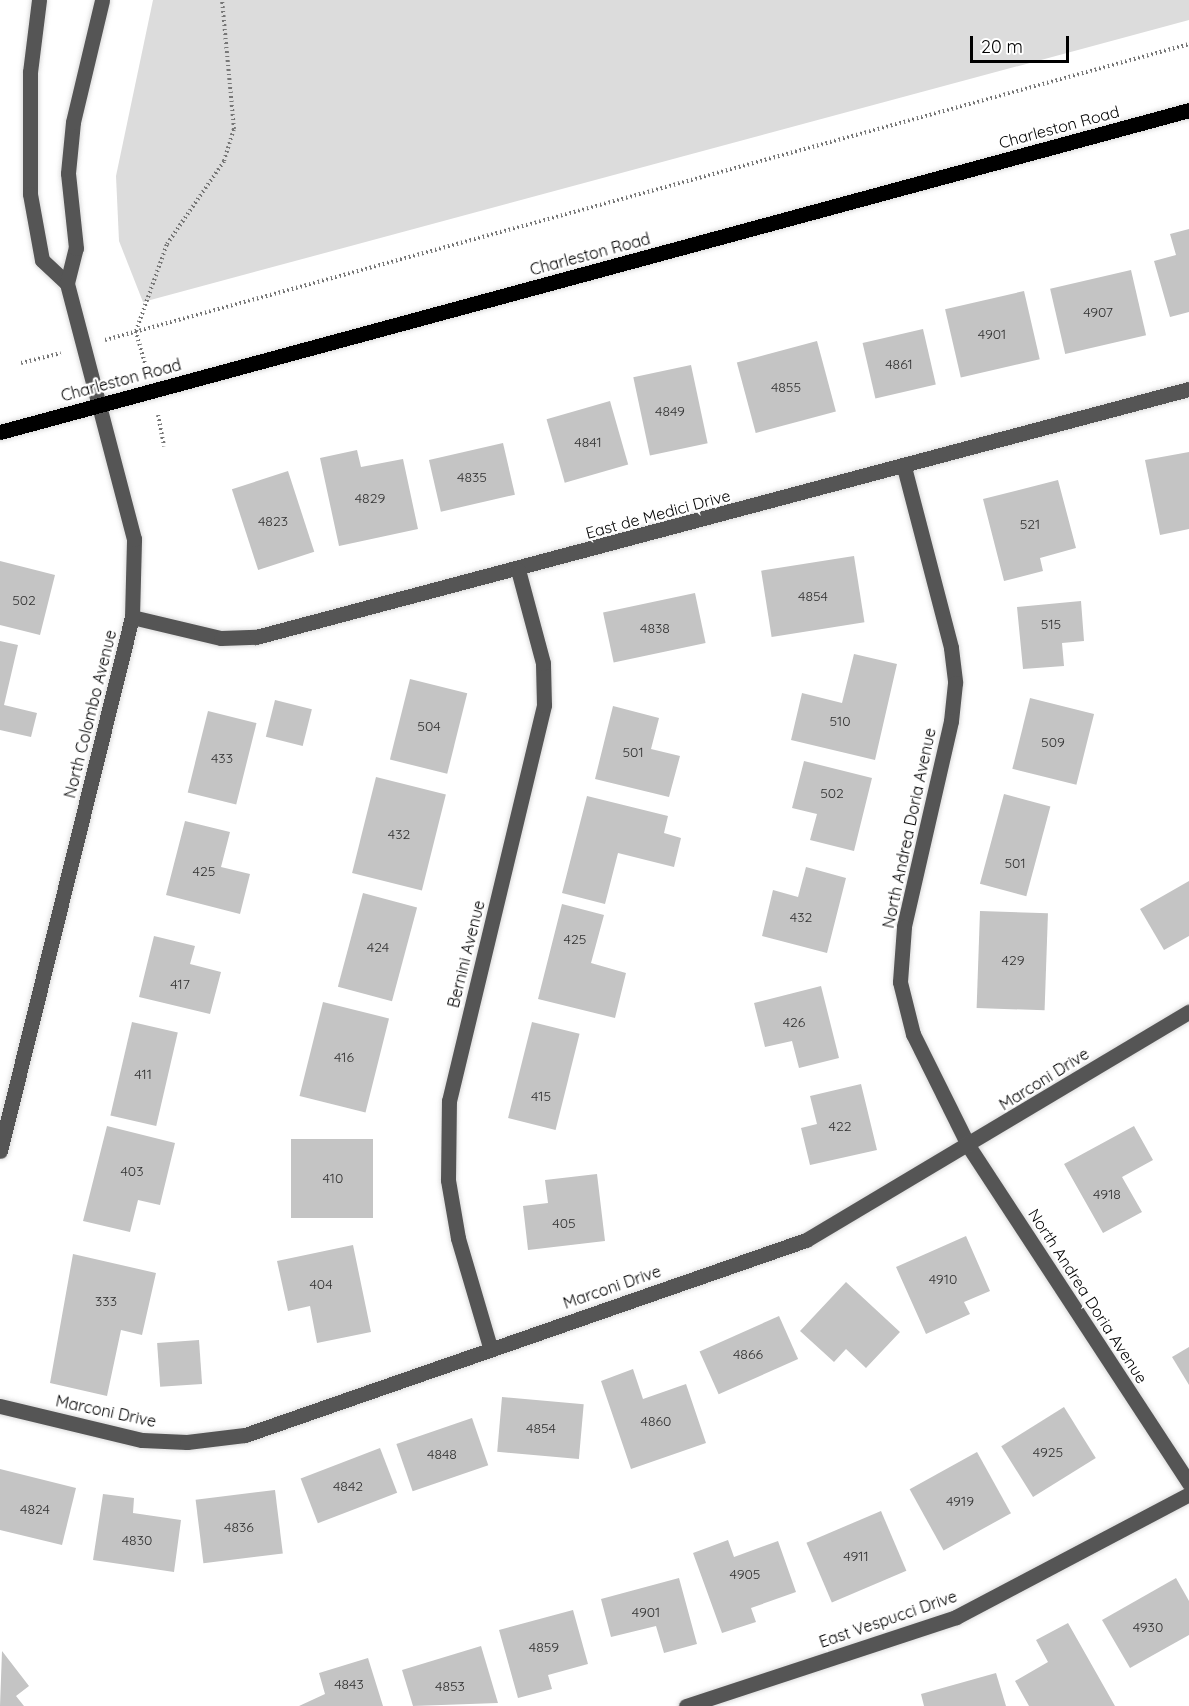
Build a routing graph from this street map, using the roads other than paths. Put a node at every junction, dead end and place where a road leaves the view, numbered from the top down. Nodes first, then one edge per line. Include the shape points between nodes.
1 (39, 0) edge
2 (102, 0) edge
3 (1189, 110) edge
4 (67, 283) junction
5 (1189, 388) edge
6 (98, 405) junction
7 (0, 432) edge
8 (904, 467) junction
9 (518, 570) junction
10 (132, 617) junction
11 (1189, 1012) edge
12 (969, 1147) junction
13 (0, 1151) edge
14 (490, 1347) junction
15 (0, 1406) edge
16 (1189, 1484) edge
17 (1189, 1494) edge
18 (686, 1706) edge

1 - 4 street via 30,72 30,194 42,260
2 - 4 street, North Colombo Avenue via 72,122 68,173 76,249
3 - 6 main road, Charleston Road
4 - 6 street, North Colombo Avenue
5 - 8 street, East de Medici Drive
6 - 7 main road, Charleston Road
6 - 10 street, North Colombo Avenue via 134,539
8 - 9 street, East de Medici Drive
8 - 12 street, North Andrea Doria Avenue via 951,648 955,683 904,927 900,982 914,1034
9 - 10 street, East de Medici Drive via 256,637 221,638
9 - 14 street, Bernini Avenue via 543,663 544,705 449,1101 448,1180 458,1238
10 - 13 street, North Colombo Avenue
11 - 12 street, Marconi Drive
12 - 14 street, Marconi Drive via 806,1240
12 - 16 street, North Andrea Doria Avenue
14 - 15 street, Marconi Drive via 245,1435 187,1442 142,1440
17 - 18 street, East Vespucci Drive via 956,1617

